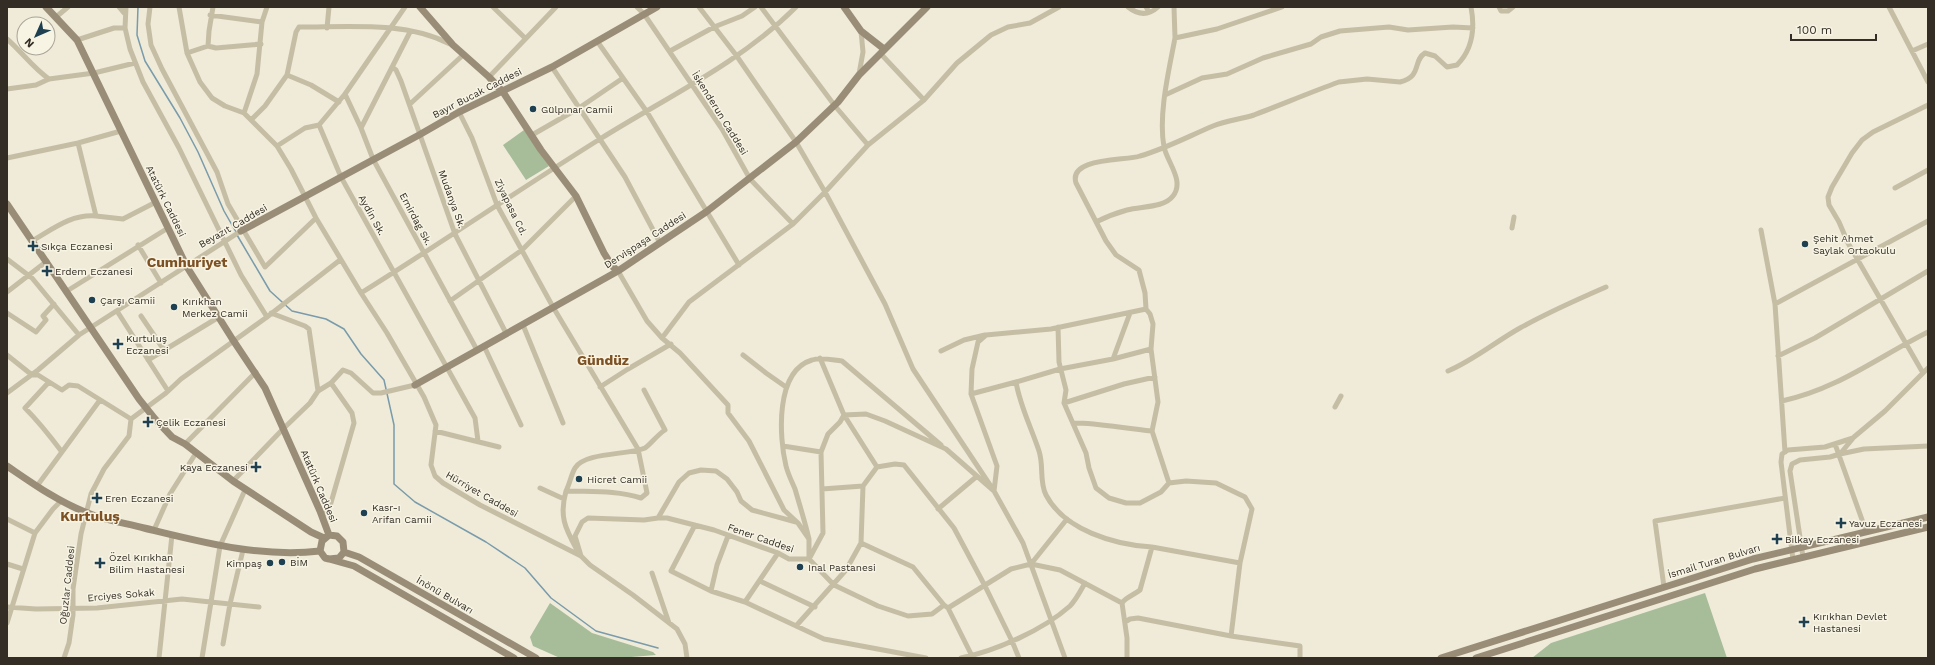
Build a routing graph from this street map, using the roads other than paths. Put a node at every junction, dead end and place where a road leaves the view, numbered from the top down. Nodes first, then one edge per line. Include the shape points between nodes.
1 (46, 7) edge
2 (68, 7) edge
3 (119, 7) edge
4 (126, 7) edge
5 (150, 7) edge
6 (180, 7) edge
7 (213, 7) edge
8 (267, 7) edge
9 (329, 7) edge
10 (405, 7) edge
11 (420, 7) edge
12 (493, 7) edge
13 (556, 7) edge
14 (637, 7) edge
15 (657, 7) edge
16 (698, 7) edge
17 (755, 7) edge
18 (761, 7) edge
19 (796, 7) edge
20 (927, 7) edge
21 (1059, 7) edge
22 (1128, 7) edge
23 (1146, 7) edge
24 (1158, 7) edge
25 (1174, 7) edge
26 (1282, 7) edge
27 (1471, 7) edge
28 (1499, 7) edge
29 (1513, 7) edge
30 (1889, 7) edge
31 (848, 8) edge
32 (1150, 10) edge
33 (124, 13) junction
34 (644, 14) junction
35 (210, 15) junction
36 (55, 16) edge
37 (56, 17) joint
38 (262, 22) junction
39 (776, 26) junction
40 (714, 27) junction
41 (125, 28) junction
42 (327, 28) junction
43 (390, 28) junction
44 (1473, 28) junction
45 (861, 30) junction
46 (410, 32) junction
47 (526, 38) junction
48 (1175, 38) junction
49 (7, 39) edge
50 (77, 40) junction
51 (597, 41) junction
52 (260, 44) junction
53 (1928, 44) edge
54 (453, 45) junction
55 (208, 46) junction
56 (670, 51) junction
57 (882, 51) junction
58 (1912, 51) junction
59 (187, 53) junction
60 (463, 55) junction
61 (736, 55) junction
62 (135, 63) junction
63 (392, 67) junction
64 (552, 67) junction
65 (94, 73) junction
66 (287, 75) junction
67 (859, 75) junction
68 (489, 77) junction
69 (623, 78) junction
70 (49, 79) junction
71 (1928, 82) edge
72 (693, 84) junction
73 (7, 89) edge
74 (502, 92) junction
75 (345, 94) junction
76 (1165, 95) junction
77 (924, 100) junction
78 (339, 102) junction
79 (410, 104) junction
80 (1928, 105) edge
81 (835, 106) junction
82 (579, 108) junction
83 (459, 112) junction
84 (647, 112) junction
85 (244, 113) junction
86 (252, 119) junction
87 (319, 125) junction
88 (361, 128) junction
89 (122, 131) junction
90 (532, 134) junction
91 (419, 135) junction
92 (601, 139) junction
93 (796, 142) junction
94 (78, 143) junction
95 (868, 145) junction
96 (276, 146) junction
97 (1164, 148) junction
98 (7, 158) edge
99 (373, 159) junction
100 (556, 168) junction
101 (1928, 170) edge
102 (341, 177) junction
103 (750, 179) junction
104 (1895, 188) dead end
105 (825, 192) junction
106 (306, 196) junction
107 (576, 196) junction
108 (156, 202) junction
109 (7, 204) edge
110 (497, 205) junction
111 (706, 212) junction
112 (96, 216) junction
113 (1514, 217) dead end
114 (316, 218) junction
115 (1928, 221) edge
116 (1096, 222) junction
117 (793, 224) junction
118 (168, 228) junction
119 (1512, 228) dead end
120 (1761, 230) dead end
121 (242, 231) junction
122 (455, 234) junction
123 (32, 241) junction
124 (225, 242) junction
125 (660, 243) junction
126 (138, 245) junction
127 (522, 250) junction
128 (424, 254) junction
129 (7, 259) edge
130 (1858, 259) junction
131 (340, 260) junction
132 (47, 261) junction
133 (739, 265) junction
134 (187, 267) junction
135 (1928, 270) edge
136 (618, 271) junction
137 (393, 273) junction
138 (28, 275) junction
139 (478, 280) junction
140 (162, 283) junction
141 (1606, 287) dead end
142 (67, 291) junction
143 (7, 292) edge
144 (361, 293) junction
145 (1881, 298) junction
146 (450, 301) junction
147 (54, 304) junction
148 (1775, 304) junction
149 (553, 307) junction
150 (1146, 309) junction
151 (117, 311) junction
152 (7, 313) edge
153 (1130, 313) junction
154 (269, 315) junction
155 (141, 316) dead end
156 (219, 317) junction
157 (523, 325) junction
158 (91, 327) junction
159 (1058, 327) junction
160 (1928, 332) edge
161 (506, 334) junction
162 (79, 335) junction
163 (986, 335) junction
164 (662, 338) junction
165 (233, 340) junction
166 (1906, 343) junction
167 (671, 344) junction
168 (484, 346) junction
169 (1151, 349) junction
170 (164, 350) junction
171 (477, 350) junction
172 (941, 351) dead end
173 (7, 355) edge
174 (743, 355) dead end
175 (1778, 356) junction
176 (820, 358) junction
177 (1113, 359) junction
178 (148, 360) junction
179 (446, 368) junction
180 (1928, 368) edge
181 (1060, 369) junction
182 (1448, 371) dead end
183 (256, 372) junction
184 (1923, 373) junction
185 (32, 375) junction
186 (1155, 377) junction
187 (49, 382) junction
188 (1016, 382) junction
189 (331, 383) junction
190 (416, 385) junction
191 (600, 387) junction
192 (786, 387) junction
193 (644, 390) dead end
194 (168, 391) junction
195 (318, 391) junction
196 (7, 393) edge
197 (971, 394) junction
198 (1340, 396) dead end
199 (100, 400) junction
200 (1782, 401) junction
201 (1064, 403) junction
202 (1335, 407) dead end
203 (146, 408) junction
204 (844, 414) junction
205 (131, 419) junction
206 (563, 423) dead end
207 (1074, 423) junction
208 (521, 425) dead end
209 (282, 429) junction
210 (435, 431) junction
211 (1152, 431) junction
212 (1854, 437) junction
213 (478, 441) junction
214 (185, 444) junction
215 (1835, 444) junction
216 (783, 446) junction
217 (1928, 446) edge
218 (499, 447) dead end
219 (638, 449) junction
220 (946, 449) junction
221 (62, 452) junction
222 (821, 452) junction
223 (1785, 452) junction
224 (196, 453) junction
225 (1840, 454) junction
226 (7, 466) edge
227 (878, 467) junction
228 (976, 477) junction
229 (233, 481) junction
230 (1169, 483) junction
231 (37, 486) junction
232 (863, 486) junction
233 (540, 488) dead end
234 (822, 489) junction
235 (246, 490) junction
236 (566, 491) junction
237 (994, 491) junction
238 (1785, 498) junction
239 (564, 499) junction
240 (61, 501) junction
241 (1795, 504) junction
242 (1786, 505) junction
243 (938, 509) junction
244 (87, 513) junction
245 (322, 517) junction
246 (1928, 517) edge
247 (658, 518) junction
248 (7, 519) edge
249 (1066, 519) junction
250 (798, 522) junction
251 (695, 525) junction
252 (1928, 528) edge
253 (154, 530) junction
254 (1866, 531) junction
255 (35, 533) junction
256 (172, 535) junction
257 (728, 536) junction
258 (327, 537) junction
259 (809, 539) junction
260 (861, 543) junction
261 (220, 546) junction
262 (1152, 547) junction
263 (1802, 547) junction
264 (243, 550) junction
265 (320, 550) junction
266 (1791, 550) junction
267 (344, 552) junction
268 (778, 553) junction
269 (581, 556) junction
270 (1803, 558) junction
271 (329, 559) junction
272 (809, 559) junction
273 (1793, 560) junction
274 (1240, 563) junction
275 (7, 564) edge
276 (1031, 564) junction
277 (23, 570) junction
278 (652, 573) dead end
279 (760, 581) junction
280 (1085, 583) junction
281 (834, 585) junction
282 (985, 586) junction
283 (1664, 587) junction
284 (711, 591) junction
285 (165, 601) junction
286 (210, 602) junction
287 (745, 602) junction
288 (1122, 603) junction
289 (230, 604) junction
290 (13, 606) junction
291 (259, 606) dead end
292 (946, 606) junction
293 (7, 607) edge
294 (73, 607) junction
295 (815, 607) junction
296 (1052, 620) junction
297 (1126, 622) junction
298 (7, 623) edge
299 (670, 623) junction
300 (796, 626) junction
301 (1231, 636) junction
302 (1012, 641) junction
303 (223, 644) dead end
304 (972, 656) junction
305 (64, 658) edge
306 (159, 658) edge
307 (202, 658) edge
308 (514, 658) edge
309 (536, 658) edge
310 (688, 658) edge
311 (926, 658) edge
312 (961, 658) edge
313 (1019, 658) edge
314 (1065, 658) edge
315 (1127, 658) edge
316 (1300, 658) edge
317 (1441, 658) edge
318 (1476, 658) edge

1 - 36 main road, Atatürk Caddesi
2 - 37 street
3 - 33 street
4 - 33 street
5 - 121 street via 148,24 151,45 217,172 228,204
6 - 59 street, Hürriyet Caddesi
7 - 35 street
8 - 38 street
9 - 42 street
10 - 43 street
11 - 54 main road
12 - 47 street
13 - 47 street
14 - 34 street, İskenderun Caddesi
15 - 34 main road, Bayır Bucak Caddesi
16 - 40 street
17 - 40 street via 742,16
18 - 39 street
19 - 39 street
20 - 57 main road
21 - 77 street via 1030,23 1008,27 991,35 957,63
22 - 32 street via 1138,13
23 - 32 street
24 - 32 street
25 - 48 street
26 - 48 street via 1216,29
27 - 44 street
28 - 29 street via 1501,11 1508,11
30 - 58 street
31 - 45 main road, Dervişpaşa Caddesi
33 - 41 street
34 - 51 main road, Bayır Bucak Caddesi
34 - 56 street, İskenderun Caddesi
35 - 38 street
35 - 55 street
37 - 50 main road, Atatürk Caddesi
38 - 52 street
39 - 61 street
39 - 81 street
40 - 56 street
40 - 61 street
41 - 50 street via 114,28
41 - 62 street
42 - 43 street
42 - 66 street via 299,28
43 - 46 street
43 - 75 street
44 - 76 street via 1408,30 1389,27 1340,31 1321,37 1311,44 1263,58 1227,74 1202,78
44 - 97 street via 1468,51 1457,65 1447,67 1435,56 1425,53 1421,55 1413,75 1406,80 1389,82 1352,79 1339,82 1254,115 1216,125
45 - 57 main road, Dervişpaşa Caddesi
45 - 67 street, Dervişpaşa Caddesi via 863,52
46 - 54 street via 439,38
46 - 63 street
47 - 68 street
48 - 76 street
49 - 70 street via 38,72
50 - 65 main road, Atatürk Caddesi
51 - 64 main road, Bayır Bucak Caddesi
51 - 69 street
52 - 55 street via 216,48
52 - 85 street via 257,74
53 - 58 street
54 - 60 main road
55 - 59 street
56 - 72 street, İskenderun Caddesi
57 - 67 main road, Dervişpaşa Caddesi
57 - 77 street
58 - 71 street
59 - 85 street, Hürriyet Caddesi via 200,82 212,98
60 - 68 main road
60 - 79 street
61 - 72 street
61 - 93 street
62 - 65 street
62 - 124 street
63 - 79 street, Mudanya Sk. via 396,70
63 - 88 street
64 - 74 main road, Bayır Bucak Caddesi
64 - 82 street
65 - 70 street
65 - 89 main road, Atatürk Caddesi
66 - 78 street via 311,85
66 - 86 street via 265,106
67 - 81 main road, Dervişpaşa Caddesi
68 - 74 main road
69 - 82 street
69 - 84 street
70 - 73 street via 36,85
72 - 84 street
72 - 103 street, İskenderun Caddesi
74 - 83 main road, Bayır Bucak Caddesi
74 - 90 main road
75 - 78 street
75 - 88 street, Emirdag Sk.
76 - 97 street via 1162,131
77 - 95 street
78 - 87 street
79 - 91 street, Mudanya Sk.
80 - 130 street via 1862,140 1832,187 1828,196 1829,205
81 - 93 main road, Dervişpaşa Caddesi
81 - 95 street
82 - 90 street
82 - 92 street
83 - 91 main road, Bayır Bucak Caddesi
83 - 110 street, Ziyapasa Cd. via 472,138
84 - 92 street
84 - 111 street
85 - 86 street, Hürriyet Caddesi
86 - 96 street, Hürriyet Caddesi
87 - 96 street via 305,128
87 - 102 street, Aydin Sk.
88 - 99 street, Emirdag Sk.
89 - 94 street
89 - 108 main road, Atatürk Caddesi
90 - 100 main road
91 - 99 main road, Bayır Bucak Caddesi
91 - 122 street, Mudanya Sk.
92 - 100 street
92 - 125 street via 625,177
93 - 103 main road, Dervişpaşa Caddesi
93 - 105 street
94 - 98 street
94 - 112 street
95 - 105 street
96 - 106 street, Hürriyet Caddesi
97 - 116 street via 1176,173 1174,195 1163,202 1125,211
97 - 116 street via 1138,157 1086,165 1076,174 1076,184
99 - 102 main road, Bayır Bucak Caddesi
99 - 128 street, Emirdag Sk.
100 - 107 main road
100 - 110 street
101 - 104 street
102 - 106 main road, Bayır Bucak Caddesi
102 - 137 street, Aydin Sk.
103 - 111 main road, Dervişpaşa Caddesi
103 - 117 street, İskenderun Caddesi
105 - 117 street
105 - 237 street via 885,304 913,369
106 - 114 street, Hürriyet Caddesi
106 - 121 main road, Beyazıt Caddesi
107 - 127 street
107 - 136 main road via 604,253
108 - 112 street via 123,219
108 - 118 main road, Atatürk Caddesi
109 - 123 main road
110 - 122 street
110 - 127 street, Ziyapasa Cd.
111 - 125 main road, Dervişpaşa Caddesi
111 - 133 street
112 - 123 street via 75,217
113 - 119 street
114 - 121 street via 265,267
114 - 131 street, Hürriyet Caddesi
115 - 130 street
116 - 150 street via 1116,255 1139,270
117 - 133 street
118 - 126 street
118 - 134 main road, Atatürk Caddesi
120 - 148 street
121 - 124 street, Beyazıt Caddesi
122 - 128 street
122 - 139 street, Mudanya Sk.
123 - 132 main road
124 - 134 street, Beyazıt Caddesi
124 - 154 street via 241,275
125 - 136 main road, Dervişpaşa Caddesi
126 - 140 street
126 - 142 street
127 - 139 street
127 - 149 street, Ziyapasa Cd.
128 - 137 street
128 - 146 street, Emirdag Sk.
129 - 138 street
130 - 145 street
130 - 148 street
131 - 144 street, Hürriyet Caddesi
131 - 154 street
132 - 138 street
132 - 142 main road
133 - 164 street via 689,302
134 - 140 street, Beyazıt Caddesi
134 - 156 main road, Atatürk Caddesi
135 - 145 street
136 - 149 main road, Dervişpaşa Caddesi
136 - 164 street via 647,321
137 - 144 street
137 - 179 street, Aydin Sk.
138 - 143 street
138 - 147 street
139 - 146 street
139 - 161 street, Mudanya Sk.
140 - 151 street, Beyazıt Caddesi
141 - 182 street via 1562,306 1463,365
142 - 158 main road
144 - 190 street, Hürriyet Caddesi
145 - 166 street
145 - 175 street
146 - 171 street, Emirdag Sk.
147 - 152 street via 43,316 46,322 36,332
147 - 162 street
148 - 175 street
149 - 157 main road, Dervişpaşa Caddesi
149 - 191 street, Ziyapasa Cd.
150 - 153 street
150 - 169 street via 1153,324
151 - 158 street, Beyazıt Caddesi
151 - 178 street
153 - 159 street
153 - 177 street
154 - 165 street
154 - 195 street via 308,329
155 - 170 street
156 - 165 main road, Atatürk Caddesi
156 - 170 street
157 - 161 main road, Dervişpaşa Caddesi
157 - 206 street
158 - 162 street, Beyazıt Caddesi
158 - 203 main road
159 - 163 street
159 - 181 street
160 - 166 street
161 - 168 main road, Dervişpaşa Caddesi
162 - 185 street, Beyazıt Caddesi
163 - 172 street via 964,340
163 - 197 street via 978,342 972,369
164 - 167 street
165 - 183 main road, Atatürk Caddesi
165 - 194 street
166 - 184 street
166 - 200 street via 1849,377
167 - 191 street
167 - 250 street via 728,404 728,413 749,441 784,510
168 - 171 main road, Dervişpaşa Caddesi
168 - 208 street
169 - 177 street
169 - 186 street
170 - 178 street
171 - 179 main road, Dervişpaşa Caddesi
173 - 185 street
174 - 192 street
175 - 200 street
176 - 192 street via 800,366
176 - 204 street
176 - 220 street via 842,361
177 - 181 street
178 - 194 street
179 - 190 main road, Dervişpaşa Caddesi
179 - 213 street, Aydin Sk. via 475,418
180 - 184 street
181 - 188 street
181 - 201 street via 1066,390
183 - 209 main road, Atatürk Caddesi
183 - 214 street
184 - 212 street via 1885,411
185 - 187 street via 38,375
185 - 196 street, Beyazıt Caddesi
186 - 201 street
186 - 211 street via 1158,402
187 - 199 street via 62,390 69,385 78,386
187 - 221 street via 25,408
188 - 197 street
188 - 249 street via 1018,397 1040,453 1042,482 1047,496
189 - 190 street via 343,370 351,373 373,393
189 - 195 street
189 - 245 street via 352,413 354,423 330,506
190 - 210 street, Hürriyet Caddesi via 432,413 436,424
191 - 219 street, Ziyapasa Cd.
192 - 216 street via 783,400
193 - 219 street via 665,430 645,448
194 - 203 street
195 - 209 street via 310,403
197 - 237 street via 997,466
198 - 202 street
199 - 205 street
199 - 221 street
200 - 223 street
201 - 207 street
203 - 205 street
203 - 214 main road via 172,437
204 - 220 street via 866,414
204 - 222 street via 828,434
204 - 227 street
205 - 244 street, Oğuzlar Caddesi via 129,436 104,469 92,494
207 - 211 street via 1094,423 1108,427
207 - 230 street via 1096,488 1109,498 1126,503 1140,503 1161,492
209 - 229 street
209 - 245 main road, Atatürk Caddesi
210 - 213 street
210 - 269 street, Hürriyet Caddesi via 431,465 435,476 443,483 520,526
211 - 230 street
212 - 215 street
212 - 225 street
213 - 218 street
214 - 224 main road
215 - 223 street
215 - 225 street
216 - 222 street
216 - 259 street via 786,467
217 - 225 street via 1864,449
219 - 236 street via 581,462 575,467
219 - 236 street via 646,493 641,498 625,492
220 - 228 street
221 - 231 street
222 - 234 street
223 - 238 street via 1782,454 1781,462
224 - 229 main road
224 - 253 street via 170,494
225 - 241 street via 1800,460 1792,464 1790,471
225 - 254 street
226 - 231 main road
227 - 232 street
227 - 243 street via 904,465
228 - 237 street
228 - 243 street
229 - 235 main road
230 - 274 street via 1216,483 1245,497 1252,509
231 - 240 main road
232 - 234 street
232 - 260 street
233 - 239 street
234 - 272 street via 823,533
235 - 258 main road via 311,532
235 - 261 street
236 - 239 street
237 - 276 street via 1023,543
238 - 242 street
238 - 283 street via 1655,522
239 - 269 street via 564,525
240 - 244 main road
240 - 255 street
241 - 242 street
241 - 263 street
242 - 266 street
243 - 282 street via 954,528
244 - 253 main road
244 - 294 street, Oğuzlar Caddesi via 81,534
245 - 258 main road, Atatürk Caddesi
246 - 254 main road, İsmail Turan Bulvarı
247 - 250 street via 680,482 689,473 701,470 716,471 728,479 741,501 752,510
247 - 251 street, Fener Caddesi
247 - 269 street, Fener Caddesi via 588,518 582,522 575,536
248 - 255 street
249 - 262 street via 1081,528 1119,543
249 - 276 street
250 - 259 street
251 - 257 street, Fener Caddesi
251 - 284 street via 671,571
252 - 270 main road, İsmail Turan Bulvarı
253 - 256 main road
254 - 263 main road, İsmail Turan Bulvarı
255 - 277 street
256 - 261 main road
256 - 285 street
257 - 268 street, Fener Caddesi
257 - 284 street
258 - 265 main road
258 - 267 main road via 337,536 341,539 345,546
259 - 272 street
260 - 281 street
260 - 292 street via 913,567
261 - 264 main road
261 - 286 street
262 - 274 street
262 - 288 street via 1140,590 1124,599
263 - 266 main road, İsmail Turan Bulvarı
263 - 270 street
264 - 265 main road via 304,553
264 - 289 street
265 - 271 main road, İnönü Bulvarı via 325,558
266 - 273 street
266 - 283 main road, İsmail Turan Bulvarı
267 - 271 main road via 339,558
267 - 309 main road, İnönü Bulvarı via 359,557
268 - 272 street, Fener Caddesi via 789,559
268 - 279 street
269 - 299 street, Hürriyet Caddesi
270 - 273 main road, İsmail Turan Bulvarı
271 - 308 main road, İnönü Bulvarı via 354,566
272 - 281 street
273 - 318 main road, İsmail Turan Bulvarı via 1756,569
274 - 301 street
275 - 277 street
276 - 280 street via 1060,570
276 - 282 street via 1011,569
276 - 296 street
277 - 290 street
278 - 299 street
279 - 287 street
279 - 295 street
280 - 288 street
280 - 296 street via 1071,605
281 - 292 street via 878,606 908,616 932,614
281 - 295 street
282 - 292 street
282 - 302 street
283 - 317 main road, İsmail Turan Bulvarı
284 - 287 street
285 - 286 street, Erciyes Sokak via 182,598
285 - 294 street, Erciyes Sokak via 97,608
285 - 306 street
286 - 289 street, Erciyes Sokak
286 - 307 street
287 - 300 street
288 - 297 street
289 - 291 street, Erciyes Sokak
289 - 303 street
290 - 293 street, Erciyes Sokak
290 - 294 street, Erciyes Sokak via 36,609
290 - 298 street
292 - 304 street
294 - 305 street, Oğuzlar Caddesi via 69,643
295 - 300 street
296 - 302 street
296 - 314 street
297 - 301 street via 1138,618
297 - 315 street
299 - 310 street, Hürriyet Caddesi via 677,629 685,644
300 - 311 street via 824,639
301 - 316 street via 1300,646
302 - 304 street
302 - 313 street
304 - 312 street

